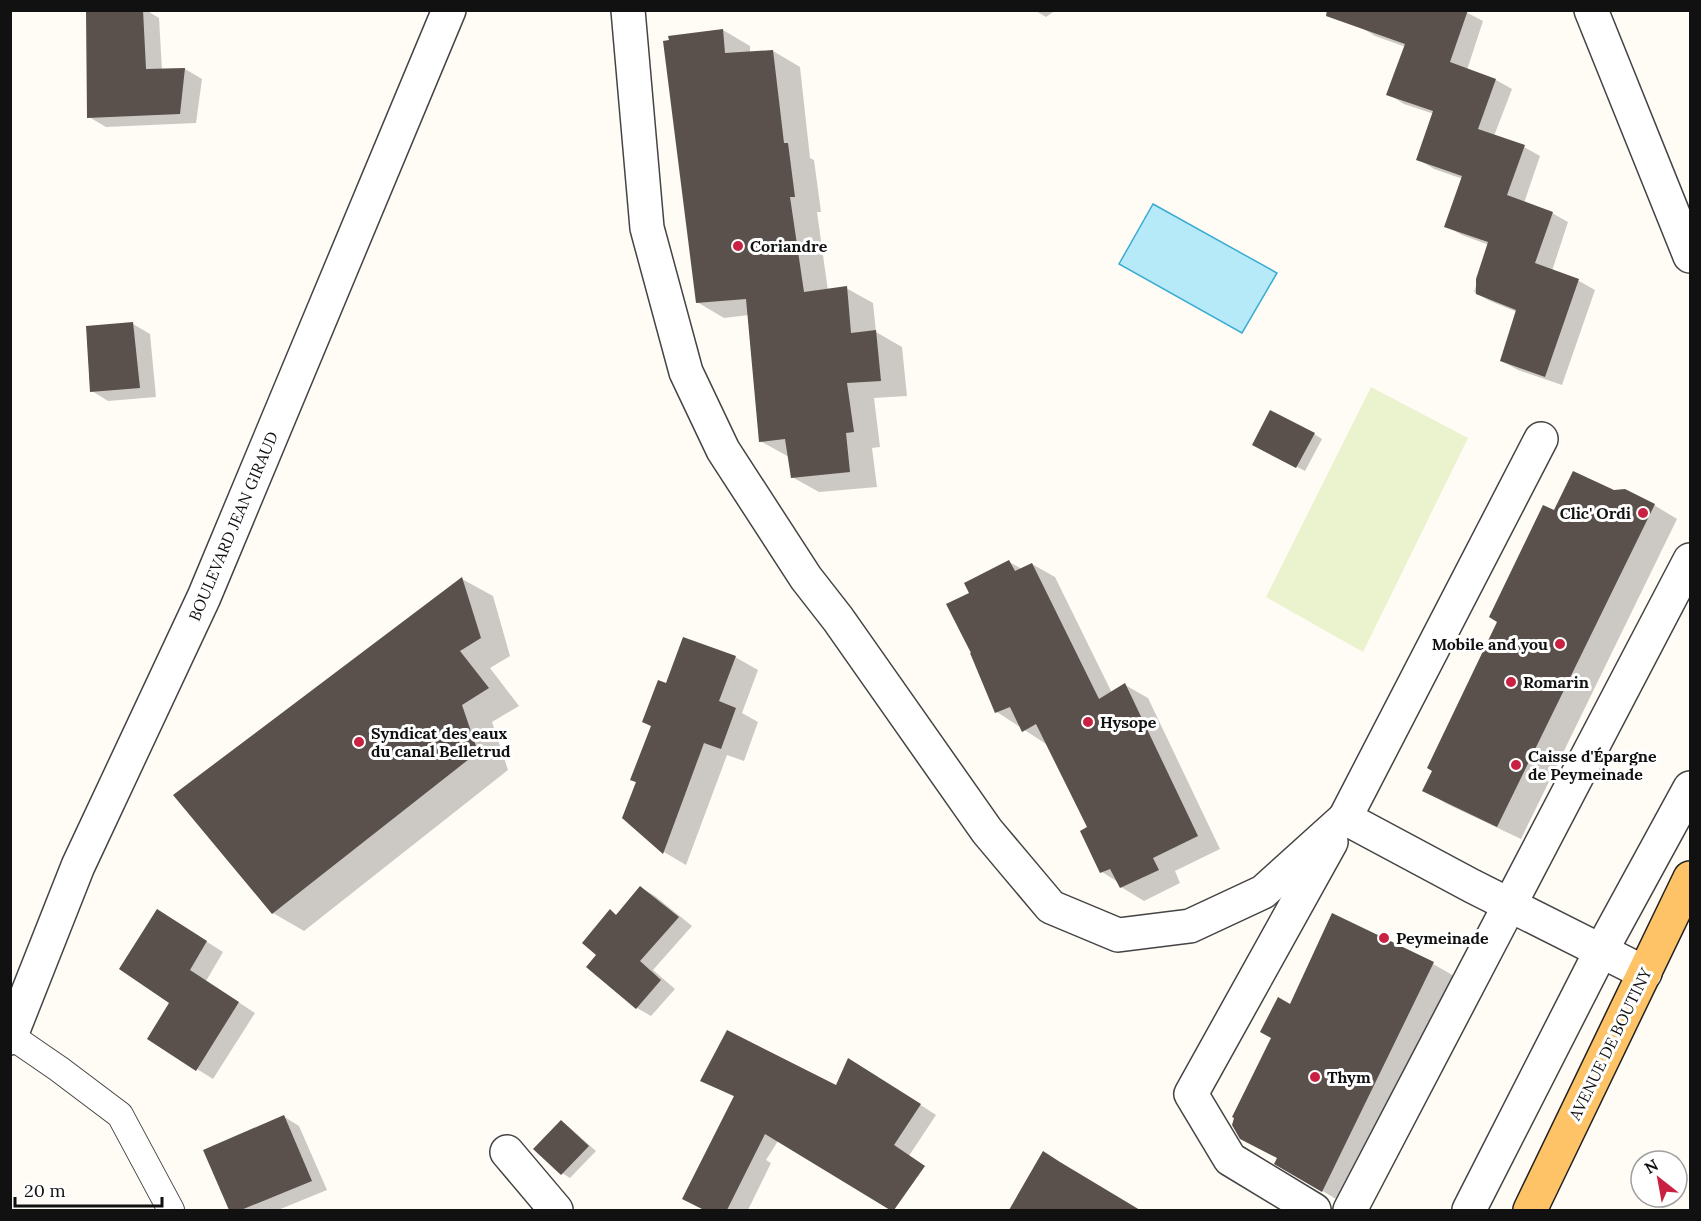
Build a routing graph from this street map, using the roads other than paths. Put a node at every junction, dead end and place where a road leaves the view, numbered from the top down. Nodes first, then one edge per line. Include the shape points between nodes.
1 (449, 10) edge
2 (628, 10) edge
3 (1591, 10) edge
4 (1690, 256) edge
5 (1541, 439) dead end
6 (1690, 560) edge
7 (1690, 788) edge
8 (1345, 818) junction
9 (1690, 878) edge
10 (1509, 905) junction
11 (1601, 951) junction
12 (1645, 973) junction
13 (11, 1037) edge
14 (507, 1152) dead end
15 (171, 1210) edge
16 (556, 1210) edge
17 (1314, 1210) edge
18 (1350, 1210) edge
19 (1469, 1210) edge
20 (1530, 1210) edge

1 - 13 street, BOULEVARD JEAN GIRAUD via 204,597 78,866
2 - 8 street via 647,228 686,372 723,450 806,578 987,831 1051,907 1118,935 1190,926 1263,892
3 - 4 street
5 - 8 street
6 - 10 street
7 - 11 street
8 - 10 street
8 - 17 street via 1191,1094 1230,1159
9 - 12 main road, AVENUE DE BOUTINY
10 - 11 street
10 - 18 street
11 - 12 street
11 - 19 street
12 - 20 main road, AVENUE DE BOUTINY
13 - 15 lane via 120,1115
14 - 16 street

